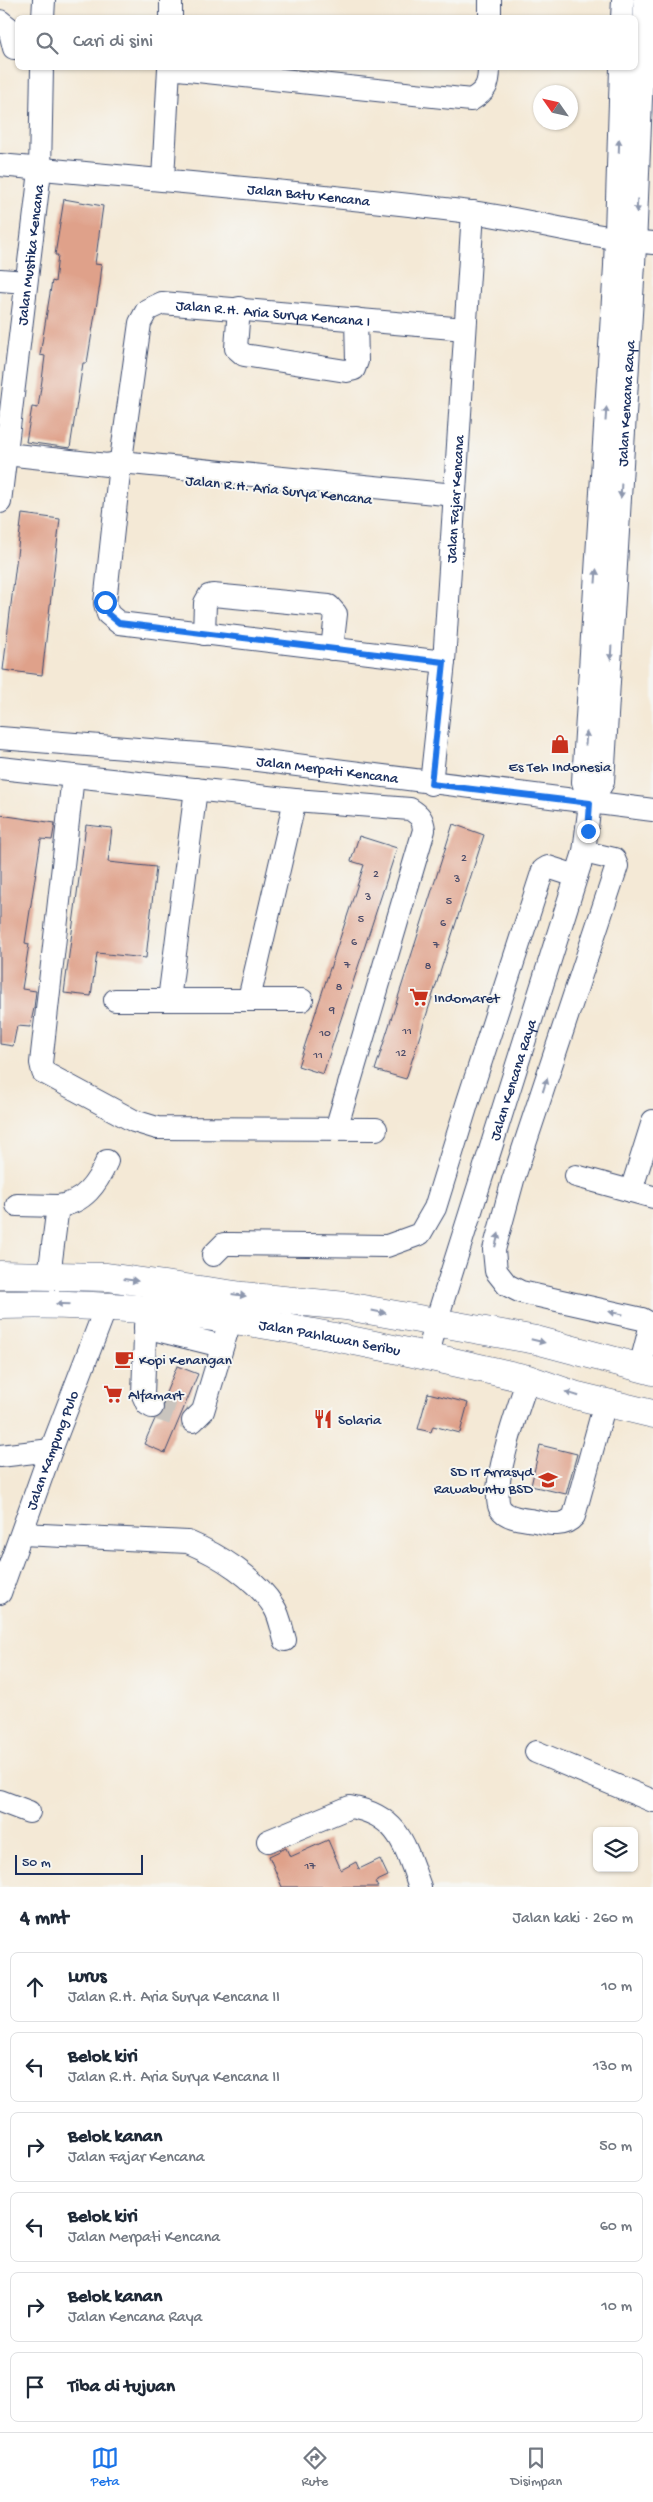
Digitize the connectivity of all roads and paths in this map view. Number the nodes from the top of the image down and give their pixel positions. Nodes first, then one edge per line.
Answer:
1 (44, 0) edge
2 (171, 0) edge
3 (490, 0) edge
4 (623, 0) edge
5 (645, 0) edge
6 (43, 15) edge
7 (171, 15) edge
8 (490, 15) edge
9 (622, 15) edge
10 (0, 21) edge
11 (10, 47) edge
12 (42, 70) edge
13 (168, 70) edge
14 (187, 70) edge
15 (489, 70) edge
16 (621, 70) edge
17 (0, 165) edge
18 (40, 170) junction
19 (163, 179) junction
20 (473, 212) junction
21 (635, 241) edge
22 (0, 280) edge
23 (26, 282) junction
24 (239, 308) junction
25 (356, 319) junction
26 (465, 329) junction
27 (6, 454) junction
28 (115, 467) junction
29 (454, 500) junction
30 (0, 502) edge
31 (204, 634) junction
32 (332, 649) junction
33 (444, 662) junction
34 (0, 738) edge
35 (225, 756) junction
36 (275, 763) junction
37 (0, 768) edge
38 (246, 771) junction
39 (73, 776) junction
40 (431, 784) junction
41 (196, 790) junction
42 (244, 794) junction
43 (295, 800) junction
44 (590, 803) junction
45 (653, 810) edge
46 (584, 852) junction
47 (576, 876) junction
48 (249, 999) junction
49 (115, 1000) dead end
50 (169, 1000) junction
51 (302, 1000) dead end
52 (529, 1025) junction
53 (561, 1036) junction
54 (653, 1121) edge
55 (336, 1128) junction
56 (376, 1129) dead end
57 (107, 1161) dead end
58 (484, 1171) junction
59 (576, 1176) dead end
60 (514, 1180) junction
61 (631, 1191) junction
62 (653, 1197) edge
63 (17, 1205) dead end
64 (58, 1206) junction
65 (435, 1208) junction
66 (469, 1217) junction
67 (213, 1255) dead end
68 (0, 1276) edge
69 (49, 1276) junction
70 (0, 1305) edge
71 (106, 1307) junction
72 (146, 1317) junction
73 (231, 1318) junction
74 (436, 1322) junction
75 (222, 1346) junction
76 (428, 1356) junction
77 (646, 1369) edge
78 (528, 1379) junction
79 (605, 1403) junction
80 (152, 1407) dead end
81 (653, 1414) edge
82 (193, 1421) dead end
83 (50, 1450) junction
84 (0, 1456) edge
85 (22, 1534) junction
86 (0, 1593) edge
87 (285, 1640) dead end
88 (536, 1752) dead end
89 (0, 1801) edge
90 (653, 1801) edge
91 (29, 1812) dead end
92 (268, 1841) dead end
93 (420, 1887) edge

1 - 6 street
2 - 7 street
3 - 8 street
4 - 9 street
5 -> 21 street, Jalan Kencana Raya
10 - 11 street
12 - 18 street, Jalan Mustika Kencana
13 - 19 street
14 - 15 street
21 -> 16 street, Jalan Kencana Raya
17 - 18 street, Jalan Batu Kencana
18 - 19 street, Jalan Batu Kencana
18 - 23 street, Jalan Mustika Kencana
19 - 20 street, Jalan Batu Kencana
20 - 21 street, Jalan Batu Kencana
20 - 26 street, Jalan Fajar Kencana
21 - 44 street, Jalan Kencana Raya
22 - 23 street
23 - 27 street, Jalan Mustika Kencana
24 - 25 street, Jalan R.H. Aria Surya Kencana I
24 - 25 street
24 - 28 street, Jalan R.H. Aria Surya Kencana I
25 - 26 street, Jalan R.H. Aria Surya Kencana I
26 - 29 street, Jalan Fajar Kencana
27 - 28 street, Jalan R.H. Aria Surya Kencana
27 - 30 street, Jalan Mustika Kencana
28 - 29 street, Jalan R.H. Aria Surya Kencana
28 - 31 street, Jalan R.H. Aria Surya Kencana I
29 - 33 street, Jalan Fajar Kencana
31 - 32 street, Jalan R.H. Aria Surya Kencana I
31 - 32 street
32 - 33 street, Jalan R.H. Aria Surya Kencana I
33 - 40 street, Jalan Fajar Kencana
34 - 35 street, Jalan Merpati Kencana
35 - 36 street, Jalan Merpati Kencana
35 - 38 street
36 - 38 street
36 - 40 street, Jalan Merpati Kencana
37 - 39 street
38 - 42 street
39 - 41 street
39 - 55 street
40 - 44 street, Jalan Merpati Kencana
41 - 42 street
41 - 50 street
42 - 43 street
43 - 48 street
43 - 55 street
44 - 45 street, Jalan Merpati Kencana
44 - 46 street, Jalan Kencana Raya
46 - 47 street, Jalan Kencana Raya
46 - 53 street
47 - 52 street, Jalan Kencana Raya
47 - 65 street
48 - 50 street
48 - 51 street
49 - 50 street
52 - 53 street
52 - 58 street, Jalan Kencana Raya
60 -> 53 street
54 - 61 street
55 - 56 street
57 - 64 street
58 - 60 street
58 - 66 street, Jalan Kencana Raya
59 - 61 street
77 -> 60 street
61 - 62 street
63 - 64 street
64 - 69 street
65 - 66 street
65 - 67 street
66 - 74 street, Jalan Kencana Raya
68 - 69 main road, Jalan Pahlawan Seribu
69 -> 74 main road, Jalan Pahlawan Seribu
71 -> 70 main road, Jalan Pahlawan Seribu
71 - 72 main road, Jalan Pahlawan Seribu
71 - 83 street, Jalan Kampung Pulo
72 - 73 main road, Jalan Pahlawan Seribu
72 - 75 street
72 - 80 street
73 - 75 street
73 - 76 main road, Jalan Pahlawan Seribu
74 - 76 street, Jalan Kencana Raya
74 -> 77 main road, Jalan Pahlawan Seribu
75 - 82 street
76 - 78 main road, Jalan Pahlawan Seribu
79 -> 78 main road, Jalan Pahlawan Seribu
78 - 79 street
79 - 81 main road, Jalan Pahlawan Seribu
83 - 84 street
83 - 85 street, Jalan Kampung Pulo
85 - 86 street, Jalan Kampung Pulo
85 - 87 street
88 - 90 street
89 - 91 street
92 - 93 street

